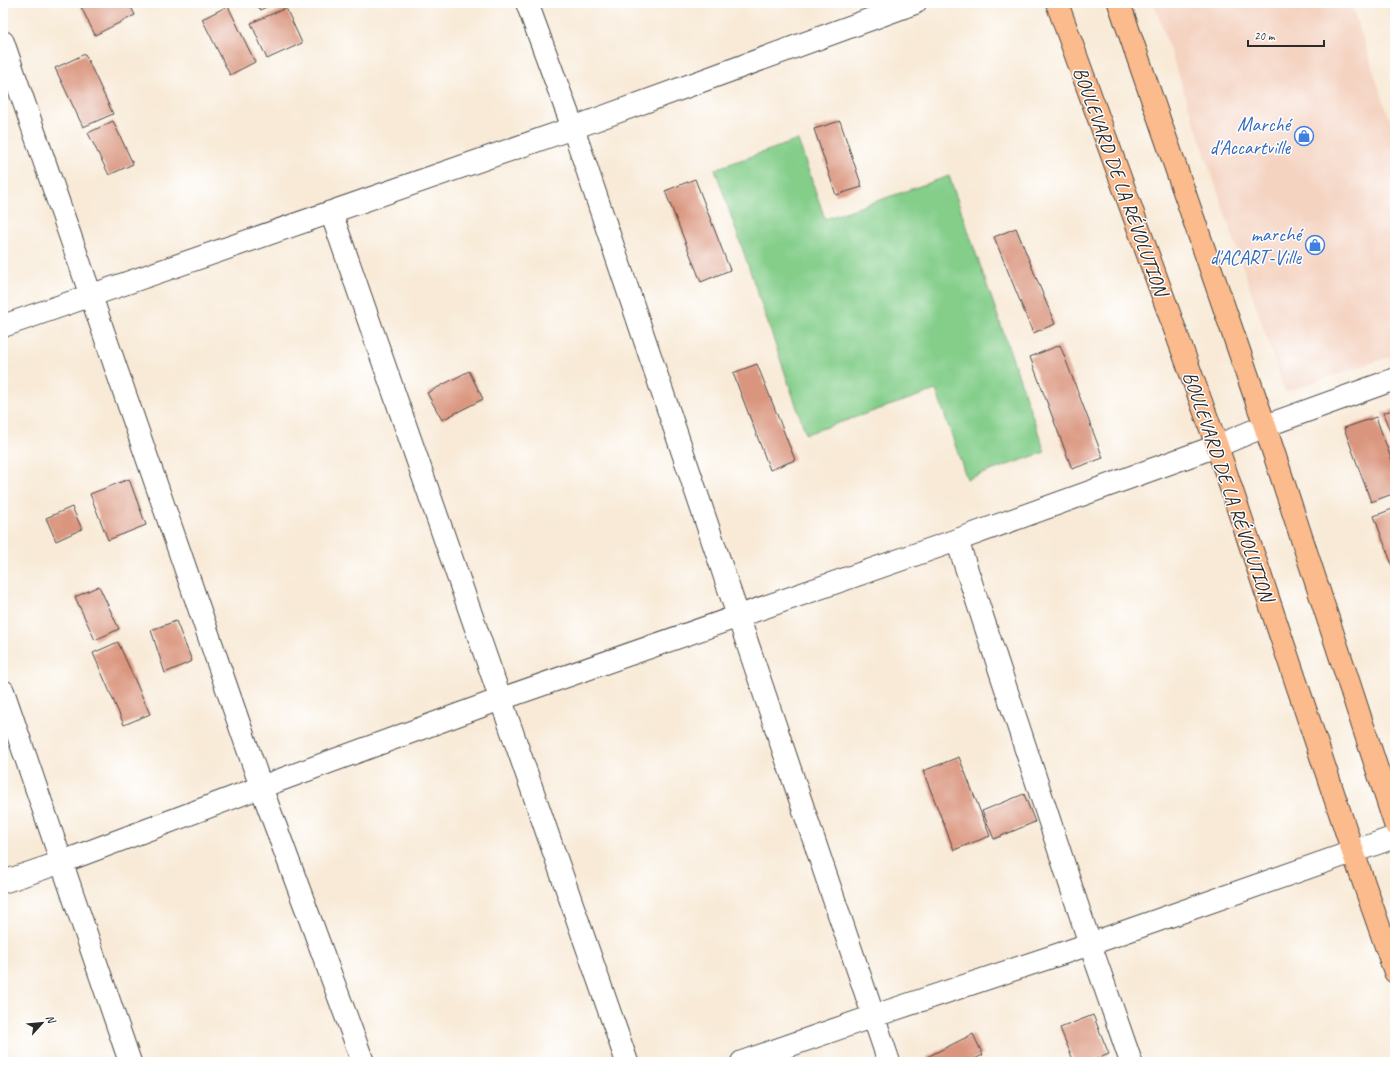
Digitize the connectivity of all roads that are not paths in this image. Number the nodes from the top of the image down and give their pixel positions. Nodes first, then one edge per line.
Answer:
1 (527, 3) edge
2 (915, 3) edge
3 (1057, 3) edge
4 (1119, 3) edge
5 (3, 42) edge
6 (573, 128) junction
7 (331, 212) junction
8 (91, 295) junction
9 (3, 326) edge
10 (1395, 379) edge
11 (1265, 426) junction
12 (1217, 446) junction
13 (957, 540) junction
14 (738, 616) junction
15 (3, 691) edge
16 (501, 699) junction
17 (261, 787) junction
18 (1395, 824) edge
19 (1395, 837) edge
20 (1353, 852) junction
21 (62, 862) junction
22 (3, 882) edge
23 (1090, 944) junction
24 (1395, 972) edge
25 (874, 1016) junction
26 (130, 1062) edge
27 (363, 1062) edge
28 (628, 1062) edge
29 (742, 1062) edge
30 (890, 1062) edge
31 (1131, 1062) edge

1 - 6 street
2 - 6 street
3 - 12 main road, BOULEVARD DE LA RÉVOLUTION
4 - 11 main road
5 - 8 street
6 - 7 street
6 - 14 street
7 - 8 street
7 - 16 street
8 - 9 street
8 - 17 street
10 - 11 street
11 - 12 street
11 - 18 main road
12 - 13 street
12 - 20 main road, BOULEVARD DE LA RÉVOLUTION
13 - 14 street
13 - 23 street
14 - 16 street
14 - 25 street
15 - 21 street
16 - 17 street
16 - 28 street
17 - 21 street
17 - 27 street
19 - 20 street
20 - 23 street
20 - 24 main road, BOULEVARD DE LA RÉVOLUTION
21 - 22 street
21 - 26 street
23 - 25 street
23 - 31 street
25 - 29 street
25 - 30 street

